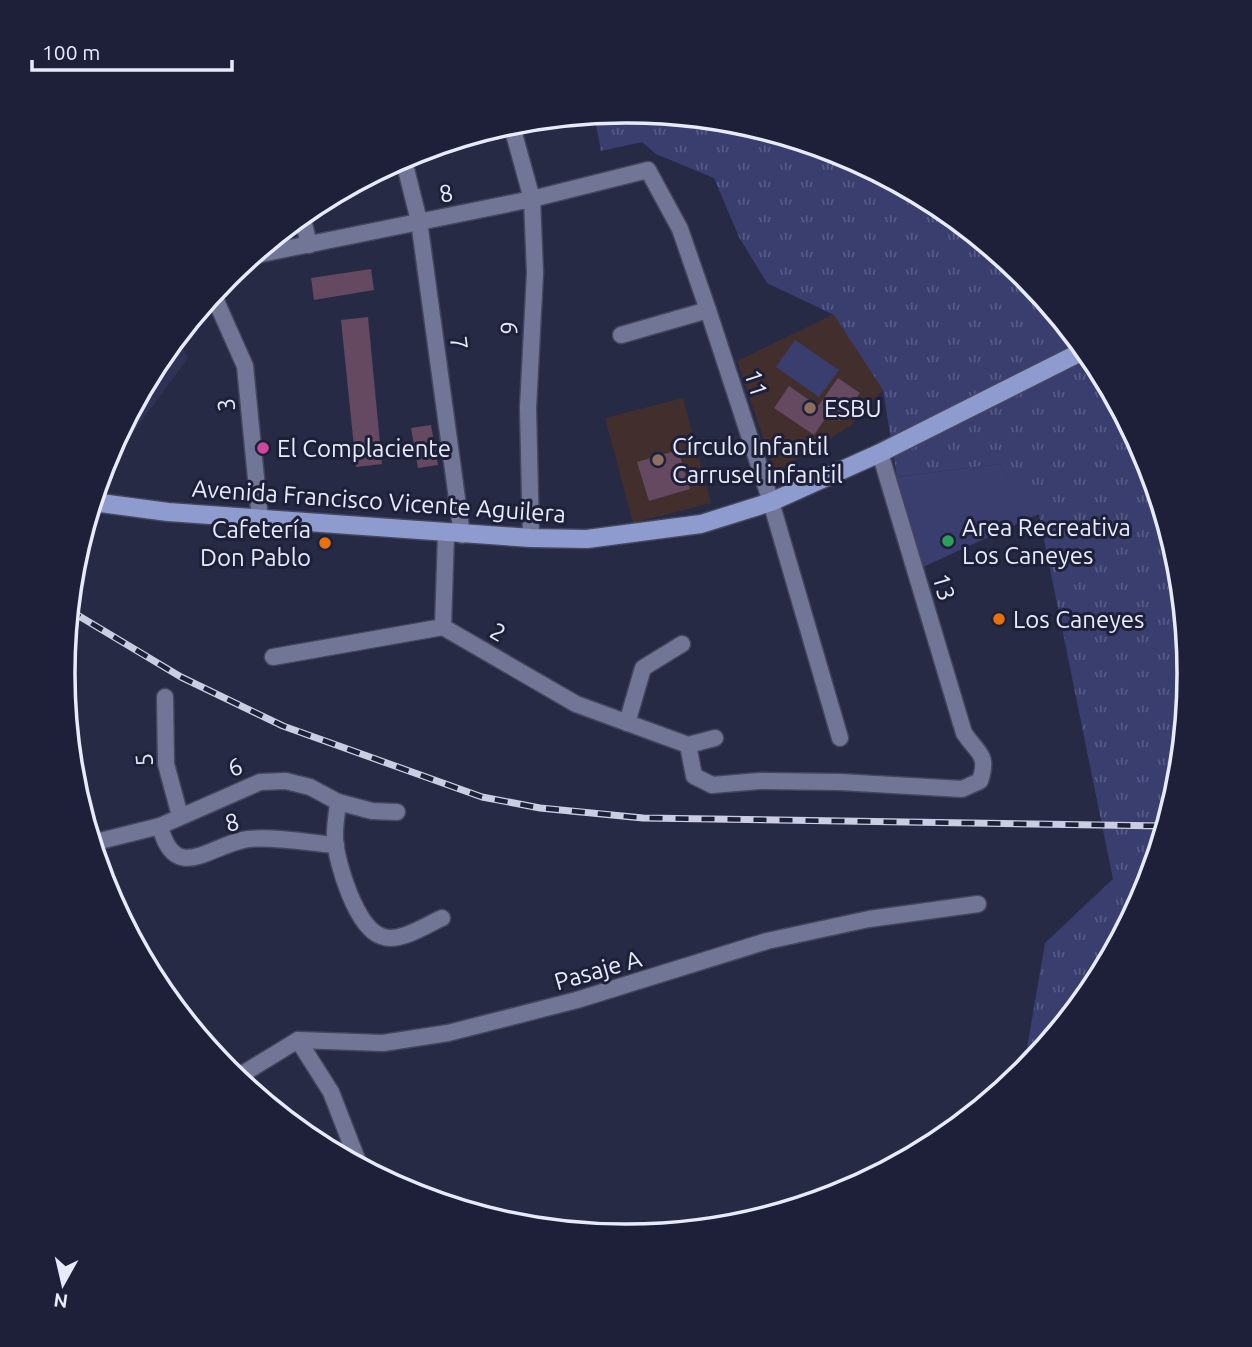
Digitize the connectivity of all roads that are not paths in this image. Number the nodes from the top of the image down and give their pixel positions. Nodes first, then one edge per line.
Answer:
1 (514, 134) edge
2 (406, 169) edge
3 (648, 170) joint
4 (532, 200) junction
5 (419, 221) junction
6 (305, 227) edge
7 (309, 245) junction
8 (272, 252) edge
9 (217, 305) edge
10 (708, 310) junction
11 (621, 335) dead end
12 (1075, 355) edge
13 (880, 453) junction
14 (771, 502) junction
15 (102, 503) edge
16 (260, 519) junction
17 (454, 535) junction
18 (531, 538) junction
19 (443, 626) junction
20 (682, 644) dead end
21 (273, 657) dead end
22 (165, 697) dead end
23 (627, 723) junction
24 (715, 738) dead end
25 (840, 738) dead end
26 (688, 745) junction
27 (338, 802) junction
28 (397, 812) dead end
29 (180, 816) junction
30 (160, 826) junction
31 (101, 841) edge
32 (336, 845) junction
33 (978, 904) dead end
34 (442, 918) dead end
35 (298, 1040) junction
36 (246, 1072) edge
37 (354, 1152) edge

1 - 4 street, 9
2 - 5 street, 7
3 - 4 street, 8
3 - 10 street, 11
4 - 5 street, 8
4 - 18 street, 9
5 - 7 street, 8
5 - 17 street, 7
6 - 7 street
7 - 8 street, 8
9 - 16 street, 3
10 - 11 street
10 - 14 street, 11
12 - 13 main road, Avenida Francisco Vicente Aguilera
13 - 14 main road, Avenida Francisco Vicente Aguilera
13 - 26 street, 13
14 - 18 main road, Avenida Francisco Vicente Aguilera
14 - 25 street, 11
15 - 16 main road, Avenida Francisco Vicente Aguilera
16 - 17 main road, Avenida Francisco Vicente Aguilera
17 - 18 main road, Avenida Francisco Vicente Aguilera
17 - 19 street, 7
19 - 21 street
19 - 23 street, 2
20 - 23 street
22 - 29 street, 5
23 - 26 street, 2
24 - 26 street
27 - 28 street, 6
27 - 29 street, 6
27 - 32 street
29 - 30 street, 6
30 - 31 street, 6
30 - 32 street, 8
32 - 34 street
33 - 35 street, Pasaje A
35 - 36 street
35 - 37 street

